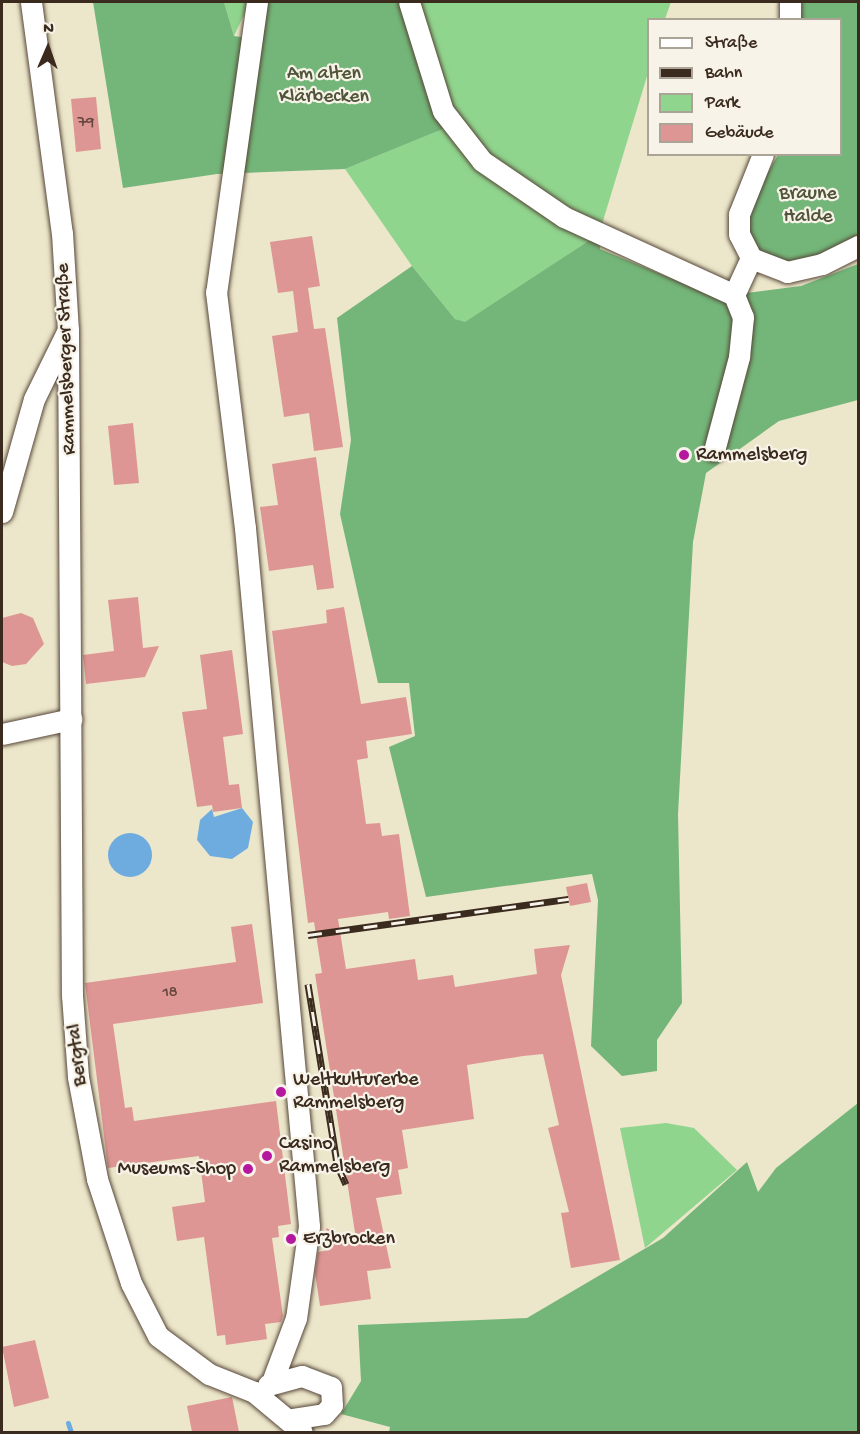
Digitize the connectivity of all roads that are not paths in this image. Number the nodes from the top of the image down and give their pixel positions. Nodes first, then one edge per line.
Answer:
1 (31, 2) edge
2 (257, 2) edge
3 (409, 2) edge
4 (790, 2) edge
5 (790, 18) edge
6 (762, 156) edge
7 (858, 246) edge
8 (751, 258) junction
9 (734, 295) junction
10 (68, 330) junction
11 (714, 451) dead end
12 (2, 512) edge
13 (71, 719) junction
14 (2, 734) edge
15 (263, 1387) junction
16 (297, 1426) edge

1 - 10 street, Rammelsberger Straße
2 - 15 street
3 - 9 street
4 - 5 street
6 - 8 street
7 - 8 street
8 - 9 street
9 - 11 street
10 - 12 street
10 - 13 street, Rammelsberger Straße
13 - 14 street
13 - 15 street, Bergtal
15 - 16 street, Bergtal
15 - 16 street

